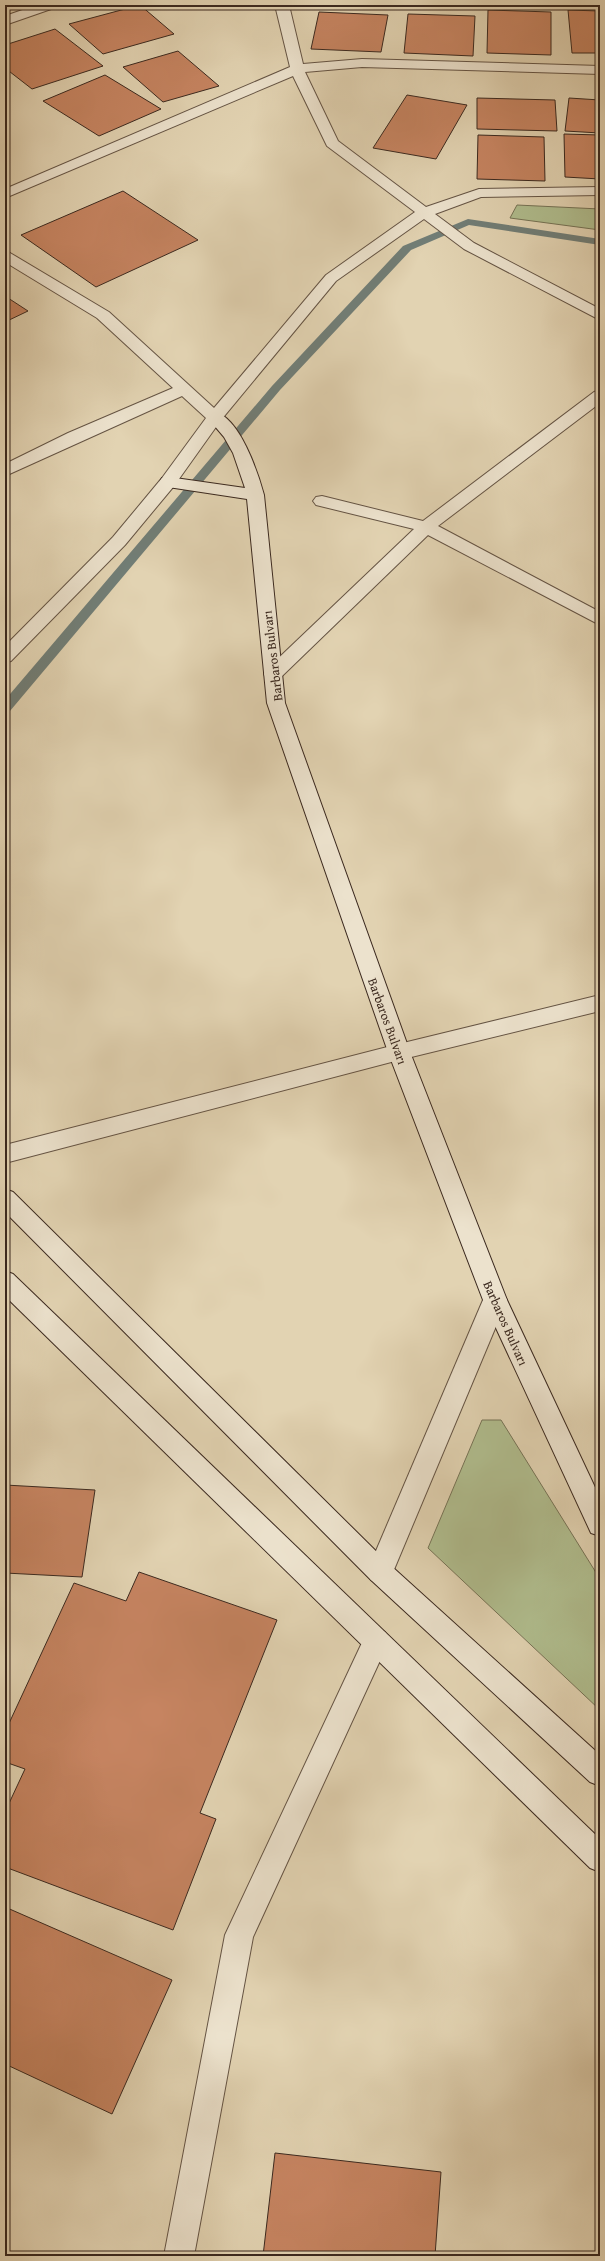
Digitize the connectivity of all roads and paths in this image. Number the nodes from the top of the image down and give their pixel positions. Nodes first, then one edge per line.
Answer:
1 (49, 5) edge
2 (282, 5) edge
3 (5, 22) edge
4 (297, 69) junction
5 (600, 70) edge
6 (600, 191) edge
7 (5, 194) edge
8 (424, 214) junction
9 (5, 255) edge
10 (600, 315) edge
11 (184, 389) junction
12 (600, 395) edge
13 (220, 422) junction
14 (5, 471) edge
15 (168, 482) junction
16 (255, 495) junction
17 (322, 501) dead end
18 (426, 527) junction
19 (600, 619) edge
20 (5, 657) edge
21 (273, 674) junction
22 (600, 1003) edge
23 (399, 1052) junction
24 (5, 1154) edge
25 (5, 1198) edge
26 (5, 1281) edge
27 (495, 1300) junction
28 (600, 1525) edge
29 (380, 1572) junction
30 (376, 1641) junction
31 (600, 1773) edge
32 (600, 1858) edge
33 (179, 2256) edge

1 - 3 street
2 - 4 street
4 - 5 street
4 - 7 street
4 - 8 street
6 - 8 street
8 - 10 street
8 - 13 street
9 - 11 street, Barbaros Bulvarı
11 - 13 street, Barbaros Bulvarı
11 - 14 street
12 - 18 street
13 - 15 street
13 - 16 street, Barbaros Bulvarı
15 - 16 street
15 - 20 street
16 - 21 street, Barbaros Bulvarı
17 - 18 street
18 - 19 street
18 - 21 street
21 - 23 street, Barbaros Bulvarı
22 - 23 street
23 - 24 street
23 - 27 street, Barbaros Bulvarı
25 - 29 street
26 - 30 street
27 - 28 street, Barbaros Bulvarı
27 - 29 street
29 - 31 street
30 - 32 street
30 - 33 street

